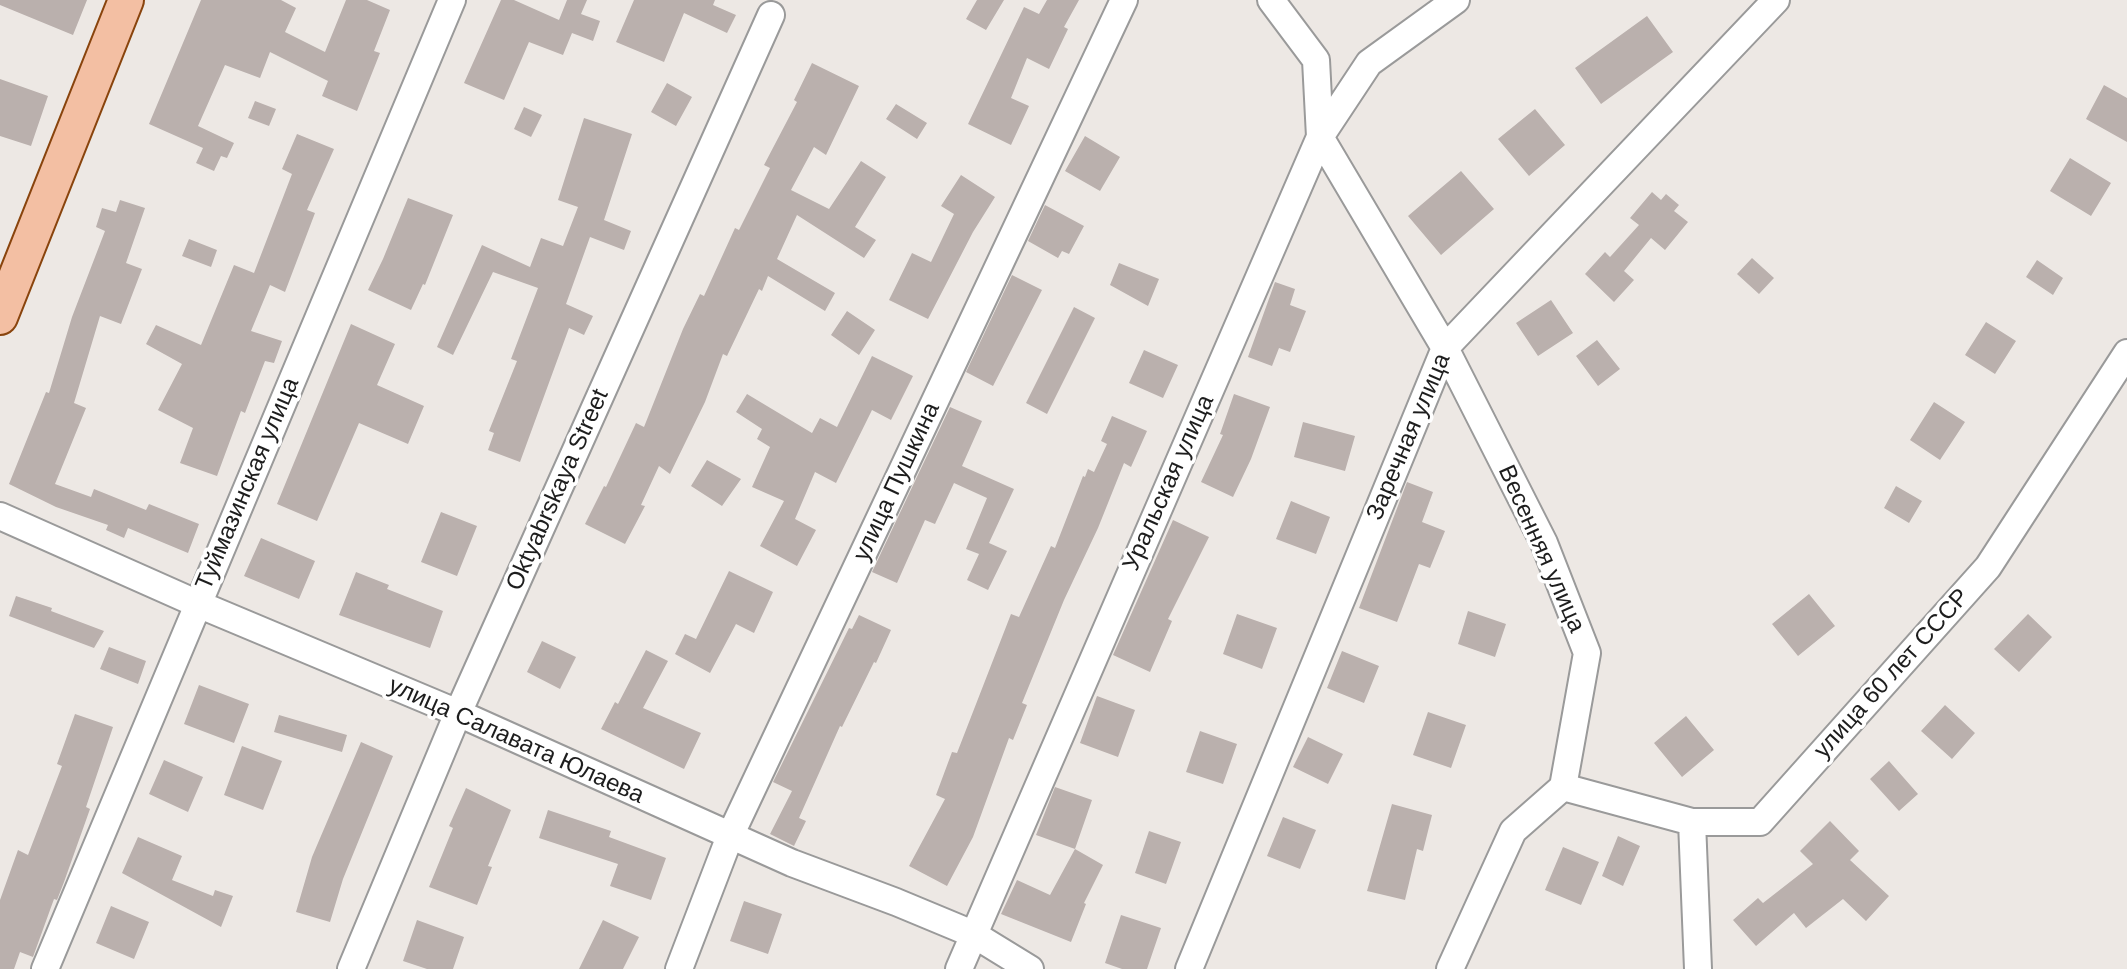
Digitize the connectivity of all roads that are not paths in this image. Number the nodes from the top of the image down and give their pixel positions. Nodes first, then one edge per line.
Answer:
1 (126, 0) edge
2 (452, 0) edge
3 (1124, 0) edge
4 (1271, 0) edge
5 (1456, 0) edge
6 (1776, 0) edge
7 (771, 15) dead end
8 (1320, 137) junction
9 (0, 317) edge
10 (1445, 348) junction
11 (2127, 353) edge
12 (0, 516) edge
13 (198, 604) junction
14 (458, 713) junction
15 (1563, 787) junction
16 (1692, 822) junction
17 (730, 836) junction
18 (973, 934) junction
19 (45, 969) edge
20 (351, 969) edge
21 (679, 969) edge
22 (959, 969) edge
23 (1030, 969) edge
24 (1189, 969) edge
25 (1450, 969) edge
26 (1698, 969) edge

1 - 9 main road
2 - 13 street, Туймазинская улица
3 - 17 street, улица Пушкина
4 - 8 street, Уральская улица
5 - 8 street
6 - 10 street, Заречная улица
7 - 14 street, Oktyabrskaya Street
8 - 10 street, Весенняя улица
8 - 18 street, Уральская улица
10 - 15 street, Весенняя улица
10 - 24 street, Заречная улица
11 - 16 street, улица 60 лет СССР
12 - 13 street, улица Салавата Юлаева
13 - 14 street, улица Салавата Юлаева
13 - 19 street, Туймазинская улица
14 - 17 street, улица Салавата Юлаева
14 - 20 street, Oktyabrskaya Street
15 - 16 street, улица 60 лет СССР
15 - 25 street
16 - 26 street
17 - 18 street, улица Салавата Юлаева
17 - 21 street, улица Пушкина
18 - 22 street, Уральская улица
18 - 23 street, улица Салавата Юлаева

